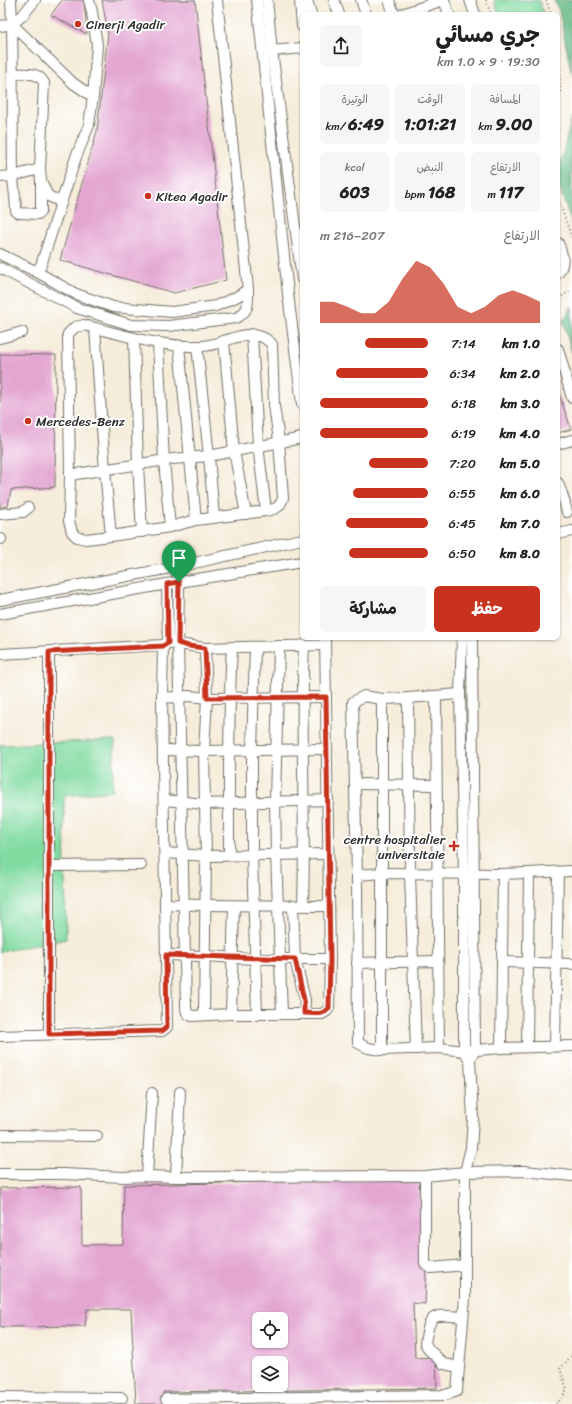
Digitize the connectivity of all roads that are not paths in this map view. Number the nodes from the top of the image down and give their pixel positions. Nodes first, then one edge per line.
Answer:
1 (11, 0) edge
2 (35, 0) edge
3 (89, 0) edge
4 (217, 0) edge
5 (257, 0) edge
6 (267, 0) edge
7 (300, 0) edge
8 (307, 0) edge
9 (334, 0) edge
10 (361, 0) edge
11 (389, 0) edge
12 (443, 0) edge
13 (470, 0) edge
14 (419, 7) edge
15 (301, 12) edge
16 (310, 12) edge
17 (338, 12) edge
18 (365, 12) edge
19 (393, 12) edge
20 (407, 12) edge
21 (447, 12) edge
22 (474, 12) edge
23 (12, 24) junction
24 (0, 26) edge
25 (300, 48) edge
26 (272, 51) junction
27 (13, 74) junction
28 (93, 97) junction
29 (40, 169) junction
30 (13, 176) junction
31 (0, 177) edge
32 (41, 181) junction
33 (62, 202) junction
34 (560, 248) edge
35 (0, 254) edge
36 (300, 265) edge
37 (0, 268) edge
38 (560, 270) edge
39 (37, 272) junction
40 (248, 289) junction
41 (95, 328) junction
42 (22, 332) dead end
43 (252, 334) junction
44 (0, 338) edge
45 (134, 338) junction
46 (224, 341) junction
47 (158, 343) junction
48 (179, 346) junction
49 (197, 346) junction
50 (560, 356) edge
51 (300, 388) edge
52 (572, 398) edge
53 (300, 438) edge
54 (572, 440) edge
55 (279, 441) junction
56 (560, 443) edge
57 (258, 445) junction
58 (234, 451) junction
59 (209, 456) junction
60 (190, 457) junction
61 (164, 461) junction
62 (138, 465) junction
63 (105, 470) junction
64 (70, 476) junction
65 (560, 488) edge
66 (565, 500) edge
67 (28, 508) dead end
68 (266, 511) junction
69 (566, 513) edge
70 (0, 514) edge
71 (246, 514) junction
72 (214, 518) junction
73 (196, 520) junction
74 (170, 527) junction
75 (572, 531) edge
76 (142, 532) junction
77 (560, 534) edge
78 (111, 536) junction
79 (300, 539) edge
80 (300, 562) edge
81 (176, 567) junction
82 (179, 582) junction
83 (167, 584) junction
84 (0, 600) edge
85 (0, 614) edge
86 (462, 640) edge
87 (472, 640) edge
88 (325, 642) edge
89 (178, 643) junction
90 (165, 644) junction
91 (304, 645) junction
92 (279, 646) junction
93 (232, 647) junction
94 (255, 647) junction
95 (205, 648) junction
96 (49, 652) junction
97 (0, 654) edge
98 (460, 694) junction
99 (180, 697) junction
100 (279, 697) junction
101 (303, 697) junction
102 (326, 697) junction
103 (436, 697) junction
104 (162, 698) junction
105 (207, 698) junction
106 (229, 698) junction
107 (253, 698) junction
108 (382, 698) junction
109 (408, 698) junction
110 (327, 748) junction
111 (303, 749) junction
112 (163, 750) junction
113 (180, 750) junction
114 (228, 750) junction
115 (252, 750) junction
116 (278, 750) junction
117 (204, 751) junction
118 (354, 784) junction
119 (382, 785) junction
120 (409, 785) junction
121 (436, 785) junction
122 (164, 800) junction
123 (328, 800) junction
124 (275, 801) junction
125 (303, 801) junction
126 (181, 802) junction
127 (253, 802) junction
128 (229, 803) junction
129 (205, 804) junction
130 (165, 853) junction
131 (182, 854) junction
132 (276, 854) junction
133 (305, 854) junction
134 (328, 854) junction
135 (228, 855) junction
136 (252, 855) junction
137 (206, 856) junction
138 (141, 865) dead end
139 (49, 866) junction
140 (572, 871) edge
141 (558, 872) junction
142 (382, 873) junction
143 (437, 873) junction
144 (529, 873) junction
145 (410, 874) junction
146 (469, 874) junction
147 (503, 874) junction
148 (357, 875) junction
149 (165, 904) junction
150 (184, 904) junction
151 (205, 905) junction
152 (278, 905) junction
153 (292, 905) junction
154 (303, 905) junction
155 (234, 906) junction
156 (253, 906) junction
157 (329, 906) junction
158 (166, 955) junction
159 (185, 956) junction
160 (206, 956) junction
161 (232, 957) junction
162 (254, 958) junction
163 (280, 958) junction
164 (295, 959) junction
165 (330, 959) junction
166 (438, 961) junction
167 (413, 962) junction
168 (502, 962) junction
169 (357, 963) junction
170 (382, 963) junction
171 (528, 963) junction
172 (556, 963) junction
173 (572, 964) edge
174 (304, 1013) junction
175 (231, 1014) junction
176 (282, 1014) junction
177 (204, 1015) junction
178 (257, 1015) junction
179 (49, 1034) junction
180 (0, 1036) edge
181 (555, 1046) junction
182 (572, 1046) edge
183 (528, 1047) junction
184 (439, 1048) junction
185 (501, 1048) junction
186 (416, 1049) junction
187 (382, 1050) junction
188 (475, 1050) junction
189 (464, 1051) junction
190 (470, 1060) junction
191 (180, 1092) dead end
192 (152, 1093) dead end
193 (0, 1135) edge
194 (97, 1136) dead end
195 (465, 1172) junction
196 (0, 1174) edge
197 (147, 1176) junction
198 (425, 1176) junction
199 (572, 1176) edge
200 (176, 1177) junction
201 (465, 1265) junction
202 (464, 1317) junction
203 (459, 1367) junction
204 (0, 1397) edge
205 (122, 1398) dead end
206 (166, 1399) dead end
207 (78, 1401) edge

1 - 23 street
2 - 23 street
3 - 28 street
4 - 40 street
5 - 51 street
6 - 26 street
7 - 15 street
8 - 16 street
9 - 17 street
10 - 18 street
11 - 19 street
12 - 14 street
12 - 21 street
13 - 22 street
14 - 20 street
23 - 24 street
23 - 27 street
23 - 28 street
25 - 26 street
26 - 36 street
27 - 29 street
27 - 30 street
28 - 33 street
29 - 30 street
29 - 32 street
30 - 31 street
30 - 32 street
32 - 33 street
33 - 39 street
34 - 38 street
35 - 39 street
37 - 40 street
39 - 40 street
41 - 45 street
41 - 63 street
41 - 64 street
42 - 44 street
43 - 46 street
43 - 55 street
43 - 57 street
45 - 47 street
45 - 62 street
46 - 49 street
46 - 58 street
47 - 48 street
47 - 61 street
48 - 49 street
48 - 60 street
49 - 59 street
50 - 52 street
53 - 55 street
54 - 56 street
55 - 57 street
55 - 68 street
57 - 58 street
57 - 68 street
58 - 59 street
58 - 71 street
59 - 60 street
59 - 72 street
60 - 61 street
60 - 73 street
61 - 62 street
61 - 74 street
62 - 63 street
62 - 76 street
63 - 64 street
63 - 78 street
64 - 78 street
65 - 66 street
66 - 69 street
67 - 70 street
68 - 71 street
71 - 72 street
72 - 73 street
73 - 74 street
74 - 76 street
75 - 77 street
76 - 78 street
79 - 81 street
80 - 82 street
81 - 82 street
81 - 84 street
82 - 83 street
82 - 89 street
83 - 85 street
83 - 90 street
86 - 98 street
87 - 146 street
88 - 91 street
88 - 102 street
89 - 90 street
89 - 95 street
89 - 99 street
90 - 96 street
90 - 104 street
91 - 92 street
91 - 101 street
92 - 94 street
92 - 100 street
93 - 94 street
93 - 95 street
93 - 106 street
94 - 107 street
95 - 105 street
96 - 97 street
96 - 139 street
98 - 103 street
98 - 146 street
99 - 104 street
99 - 105 street
99 - 113 street
100 - 101 street
100 - 107 street
100 - 116 street
101 - 102 street
101 - 111 street
102 - 110 street
103 - 109 street
103 - 121 street
104 - 112 street
105 - 106 street
105 - 117 street
106 - 107 street
106 - 114 street
107 - 115 street
108 - 109 street
108 - 118 street
108 - 119 street
109 - 120 street
110 - 111 street
110 - 123 street
111 - 116 street
111 - 125 street
112 - 113 street
112 - 122 street
113 - 117 street
113 - 126 street
114 - 115 street
114 - 117 street
114 - 128 street
115 - 116 street
115 - 127 street
116 - 124 street
117 - 129 street
118 - 119 street
118 - 148 street
119 - 120 street
119 - 142 street
120 - 121 street
120 - 145 street
121 - 143 street
122 - 126 street
122 - 130 street
123 - 125 street
123 - 134 street
124 - 125 street
124 - 127 street
124 - 132 street
125 - 133 street
126 - 129 street
126 - 131 street
127 - 128 street
127 - 136 street
128 - 129 street
128 - 135 street
129 - 137 street
130 - 131 street
130 - 149 street
131 - 137 street
131 - 150 street
132 - 133 street
132 - 136 street
132 - 152 street
133 - 134 street
133 - 154 street
134 - 157 street
135 - 136 street
135 - 137 street
136 - 156 street
137 - 151 street
138 - 139 street
139 - 179 street
140 - 141 street
141 - 144 street
141 - 172 street
142 - 145 street
142 - 148 street
142 - 170 street
143 - 145 street
143 - 146 street
143 - 166 street
144 - 147 street
144 - 171 street
145 - 167 street
146 - 147 street
146 - 188 street
146 - 189 street
147 - 168 street
148 - 169 street
149 - 150 street
149 - 158 street
150 - 151 street
150 - 159 street
151 - 155 street
151 - 160 street
152 - 153 street
152 - 156 street
152 - 163 street
153 - 154 street
153 - 164 street
154 - 157 street
155 - 156 street
155 - 161 street
156 - 162 street
157 - 165 street
158 - 159 street
158 - 179 street
159 - 160 street
159 - 177 street
160 - 161 street
160 - 177 street
161 - 162 street
161 - 175 street
162 - 163 street
162 - 178 street
163 - 164 street
163 - 176 street
164 - 165 street
164 - 174 street
165 - 174 street
166 - 167 street
166 - 184 street
167 - 170 street
167 - 186 street
168 - 171 street
168 - 185 street
169 - 170 street
169 - 187 street
170 - 187 street
171 - 172 street
171 - 183 street
172 - 173 street
172 - 181 street
174 - 176 street
175 - 177 street
175 - 178 street
176 - 178 street
179 - 180 street
181 - 182 street
181 - 183 street
183 - 185 street
184 - 186 street
184 - 189 street
185 - 188 street
186 - 187 street
188 - 189 street
188 - 190 street
189 - 190 street
190 - 195 street
191 - 200 street
192 - 197 street
193 - 194 street
195 - 198 street
195 - 199 street
195 - 201 street
196 - 197 street
197 - 200 street
198 - 200 street
198 - 201 street
201 - 202 street
202 - 203 street
202 - 203 street
203 - 206 street
204 - 207 street
205 - 207 street

